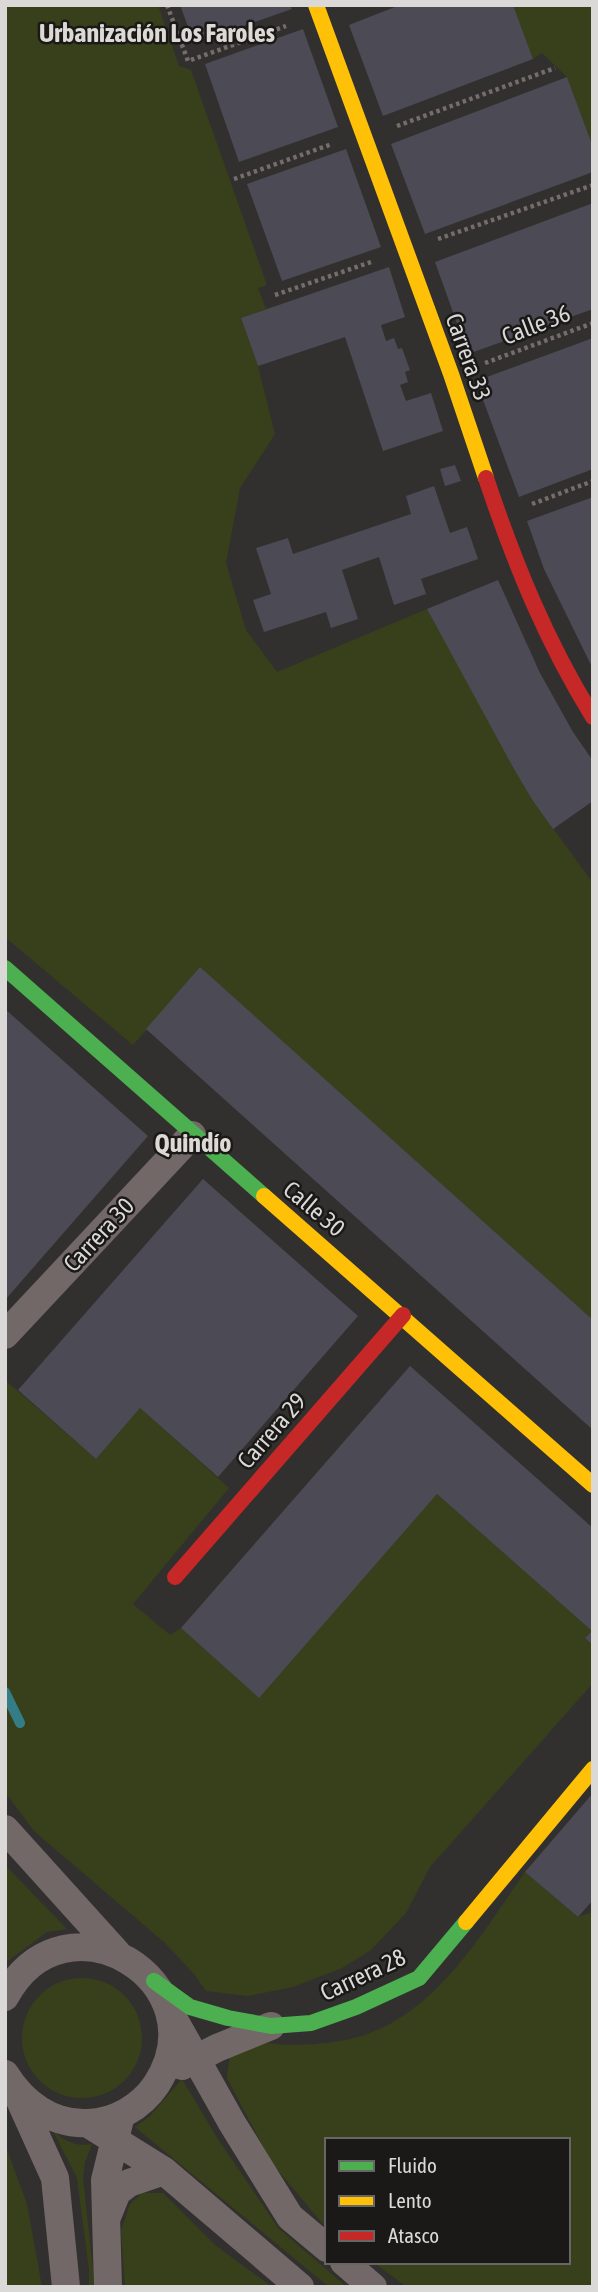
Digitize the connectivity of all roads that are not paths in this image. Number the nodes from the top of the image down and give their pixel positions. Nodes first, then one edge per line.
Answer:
1 (318, 10) edge
2 (593, 717) edge
3 (5, 968) edge
4 (192, 1135) junction
5 (403, 1315) junction
6 (5, 1335) edge
7 (593, 1485) edge
8 (175, 1577) dead end
9 (593, 1769) edge
10 (5, 1829) edge
11 (117, 1953) junction
12 (154, 1981) junction
13 (5, 1997) edge
14 (167, 2006) junction
15 (271, 2026) junction
16 (207, 2063) junction
17 (160, 2078) junction
18 (10, 2082) edge
19 (118, 2127) junction
20 (164, 2171) junction
21 (105, 2223) junction
22 (325, 2246) edge
23 (346, 2264) edge
24 (66, 2287) edge
25 (108, 2287) edge
26 (300, 2287) edge
27 (373, 2287) edge

1 - 2 street, Carrera 33
3 - 4 street, Calle 30
4 - 5 street, Calle 30
4 - 6 street, Carrera 30
5 - 7 street, Calle 30
5 - 8 street, Carrera 29
9 - 15 street, Carrera 28
10 - 11 street
11 - 12 street
11 - 13 street
12 - 14 street
12 - 15 street, Carrera 28
14 - 16 street
14 - 17 street
15 - 16 street
16 - 17 street
16 - 22 street
17 - 19 street
18 - 19 street
18 - 24 street
19 - 20 street
19 - 21 street
20 - 21 street
20 - 26 street
21 - 25 street
23 - 27 street

